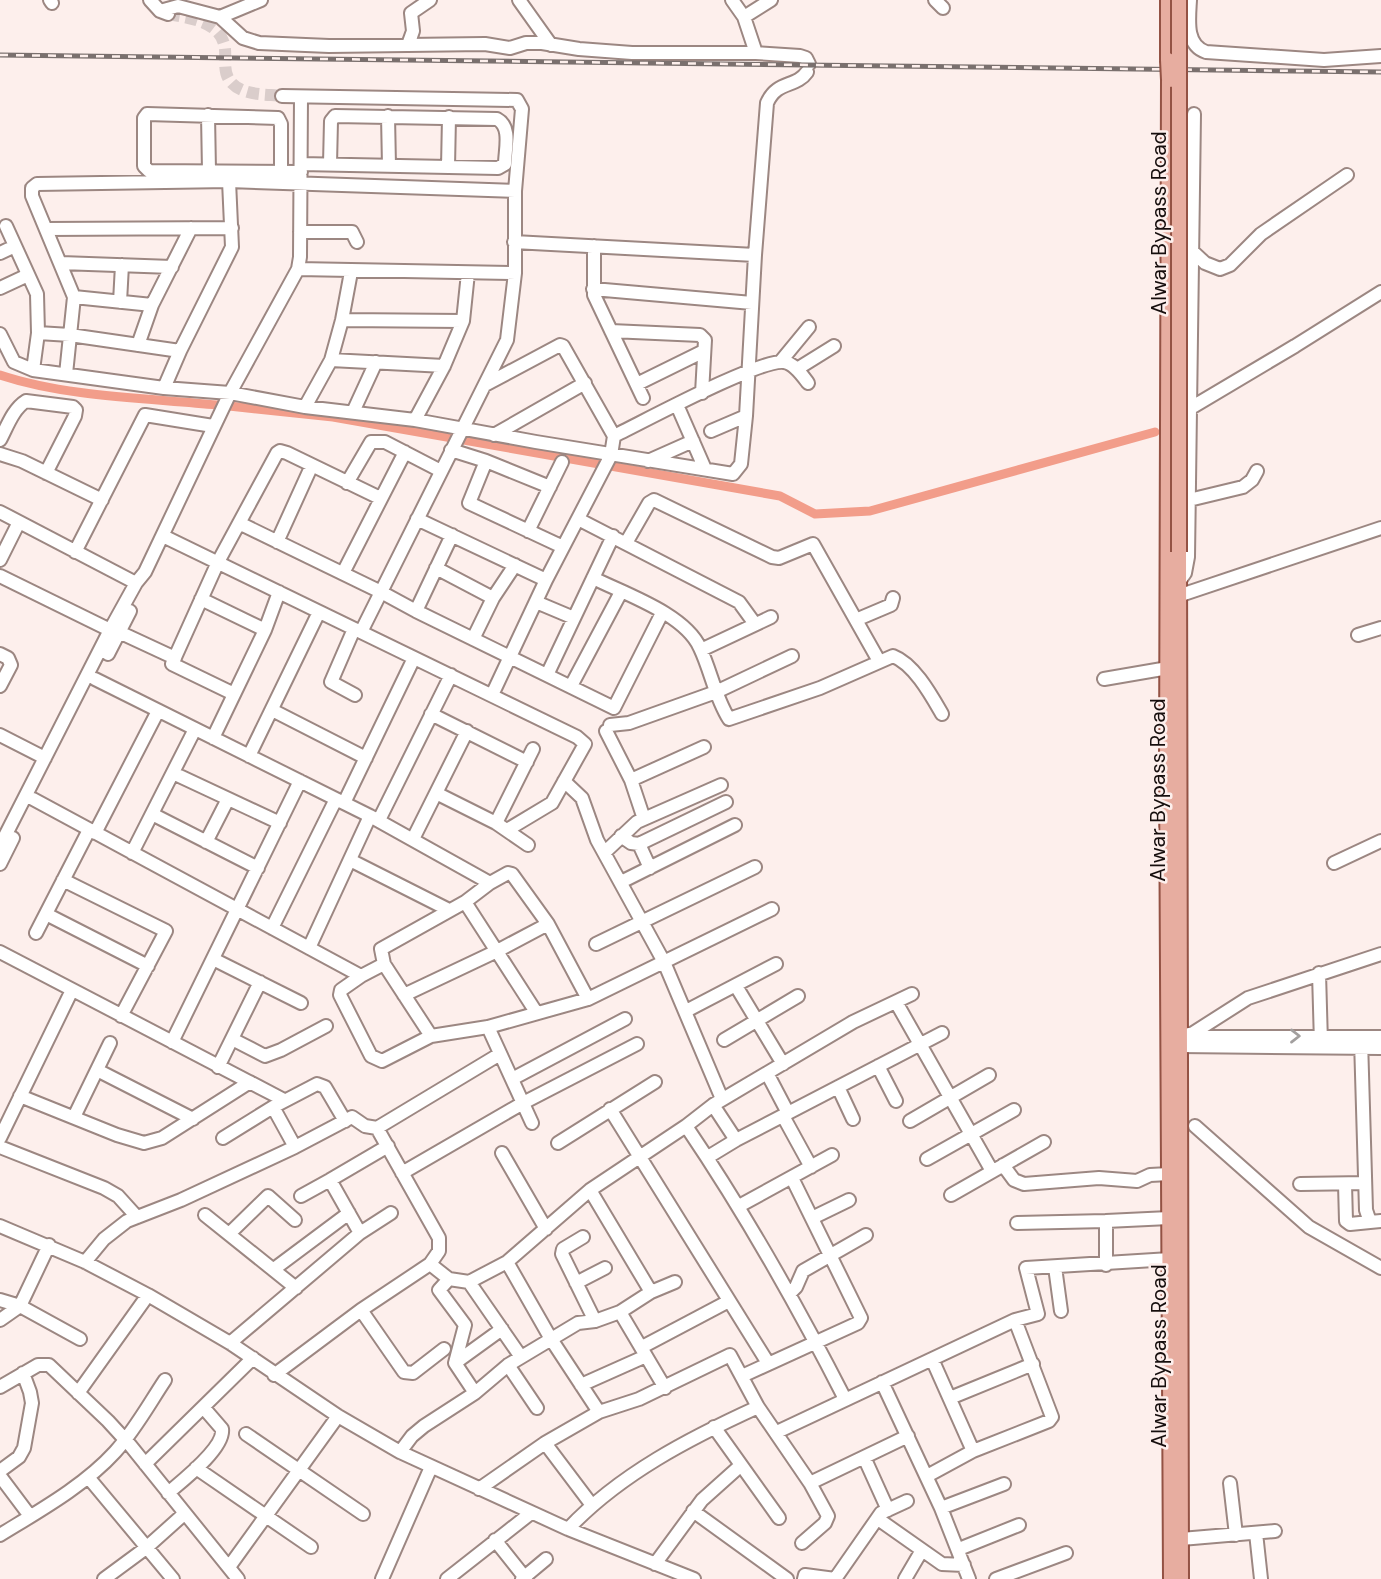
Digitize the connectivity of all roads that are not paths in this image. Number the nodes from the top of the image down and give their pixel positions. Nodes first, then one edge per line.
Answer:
1 (150, 0) edge
2 (261, 0) edge
3 (430, 0) edge
4 (519, 0) edge
5 (732, 0) edge
6 (771, 0) edge
7 (1168, 0) edge
8 (1179, 0) edge
9 (1190, 0) edge
10 (744, 17) junction
11 (220, 18) junction
12 (408, 45) junction
13 (551, 45) junction
14 (756, 52) junction
15 (1381, 56) edge
16 (282, 96) tunnel mouth
17 (300, 97) junction
18 (1194, 114) dead end
19 (208, 116) junction
20 (388, 116) junction
21 (449, 117) junction
22 (330, 164) junction
23 (389, 166) junction
24 (448, 167) junction
25 (209, 171) junction
26 (281, 172) junction
27 (300, 173) junction
28 (1347, 175) dead end
29 (229, 181) junction
30 (515, 191) junction
31 (6, 226) dead end
32 (191, 228) junction
33 (232, 228) junction
34 (46, 229) junction
35 (300, 233) junction
36 (357, 242) dead end
37 (514, 242) junction
38 (15, 246) junction
39 (594, 246) junction
40 (1191, 250) junction
41 (0, 253) edge
42 (755, 255) junction
43 (61, 263) junction
44 (122, 265) junction
45 (172, 267) junction
46 (298, 270) junction
47 (351, 272) junction
48 (514, 273) junction
49 (468, 274) junction
50 (28, 275) junction
51 (0, 288) edge
52 (593, 289) junction
53 (1381, 292) edge
54 (74, 297) junction
55 (120, 302) junction
56 (752, 303) junction
57 (152, 305) junction
58 (342, 320) junction
59 (463, 321) junction
60 (809, 327) dead end
61 (611, 331) junction
62 (38, 333) junction
63 (0, 334) edge
64 (70, 335) junction
65 (138, 345) junction
66 (834, 346) dead end
67 (180, 351) junction
68 (704, 351) junction
69 (331, 360) junction
70 (376, 362) junction
71 (781, 362) junction
72 (444, 366) junction
73 (797, 369) junction
74 (33, 370) junction
75 (747, 371) junction
76 (66, 374) junction
77 (585, 383) junction
78 (808, 383) dead end
79 (637, 384) junction
80 (485, 385) junction
81 (164, 388) junction
82 (230, 393) junction
83 (702, 393) junction
84 (643, 398) dead end
85 (677, 405) junction
86 (305, 407) junction
87 (1189, 409) junction
88 (353, 412) junction
89 (746, 416) junction
90 (5, 418) edge
91 (415, 420) junction
92 (214, 426) junction
93 (711, 431) dead end
94 (494, 435) junction
95 (614, 436) junction
96 (0, 440) edge
97 (455, 441) junction
98 (693, 441) junction
99 (405, 452) junction
100 (0, 454) edge
101 (609, 459) junction
102 (486, 461) junction
103 (648, 461) junction
104 (562, 462) dead end
105 (312, 465) junction
106 (705, 469) junction
107 (441, 471) junction
108 (1257, 471) dead end
109 (46, 473) junction
110 (347, 482) junction
111 (550, 487) junction
112 (380, 498) junction
113 (102, 500) junction
114 (1189, 500) junction
115 (0, 512) edge
116 (417, 519) junction
117 (578, 519) junction
118 (19, 522) junction
119 (239, 523) junction
120 (1381, 528) edge
121 (528, 531) junction
122 (452, 535) junction
123 (613, 536) junction
124 (163, 537) junction
125 (277, 542) junction
126 (626, 543) junction
127 (563, 547) junction
128 (75, 552) junction
129 (0, 560) edge
130 (218, 562) junction
131 (515, 565) junction
132 (436, 568) junction
133 (145, 572) junction
134 (343, 573) junction
135 (0, 576) edge
136 (593, 578) junction
137 (546, 580) junction
138 (136, 583) junction
139 (1178, 590) junction
140 (279, 592) junction
141 (381, 592) junction
142 (621, 592) junction
143 (493, 598) junction
144 (893, 598) dead end
145 (201, 599) junction
146 (536, 602) junction
147 (416, 611) junction
148 (319, 612) junction
149 (662, 613) junction
150 (771, 617) dead end
151 (574, 618) junction
152 (858, 619) junction
153 (755, 624) junction
154 (115, 631) junction
155 (265, 631) junction
156 (358, 631) junction
157 (1379, 633) edge
158 (1358, 635) dead end
159 (473, 639) junction
160 (701, 650) junction
161 (0, 654) edge
162 (792, 656) dead end
163 (509, 657) junction
164 (175, 658) junction
165 (414, 658) junction
166 (879, 661) junction
167 (1168, 668) junction
168 (451, 675) junction
169 (547, 675) junction
170 (94, 679) junction
171 (1104, 679) dead end
172 (0, 687) edge
173 (571, 687) junction
174 (716, 692) junction
175 (234, 694) junction
176 (355, 695) dead end
177 (492, 695) junction
178 (614, 708) junction
179 (158, 710) junction
180 (271, 710) junction
181 (431, 714) junction
182 (942, 715) dead end
183 (608, 728) junction
184 (195, 729) junction
185 (467, 732) junction
186 (0, 735) edge
187 (212, 738) junction
188 (585, 744) junction
189 (704, 747) dead end
190 (249, 756) junction
191 (45, 758) junction
192 (366, 758) junction
193 (173, 773) junction
194 (631, 780) junction
195 (300, 781) junction
196 (564, 781) junction
197 (720, 785) dead end
198 (436, 793) junction
199 (33, 799) junction
200 (228, 799) junction
201 (340, 801) junction
202 (726, 802) dead end
203 (152, 814) junction
204 (374, 818) junction
205 (644, 819) junction
206 (280, 823) junction
207 (735, 825) dead end
208 (502, 826) junction
209 (92, 832) junction
210 (621, 836) junction
211 (413, 839) junction
212 (1381, 841) edge
213 (206, 842) junction
214 (639, 844) junction
215 (528, 845) dead end
216 (0, 846) edge
217 (605, 852) junction
218 (132, 853) junction
219 (349, 860) junction
220 (1334, 863) dead end
221 (0, 864) edge
222 (755, 867) dead end
223 (258, 868) junction
224 (650, 868) junction
225 (63, 880) junction
226 (621, 881) junction
227 (490, 883) junction
228 (465, 902) junction
229 (772, 909) dead end
230 (238, 910) junction
231 (449, 910) junction
232 (46, 914) junction
233 (548, 923) junction
234 (643, 923) junction
235 (272, 928) junction
236 (36, 933) dead end
237 (596, 944) dead end
238 (309, 948) junction
239 (497, 951) junction
240 (0, 953) edge
241 (1381, 954) edge
242 (214, 959) junction
243 (664, 962) junction
244 (384, 964) junction
245 (776, 964) dead end
246 (148, 966) junction
247 (1319, 974) junction
248 (361, 976) junction
249 (260, 982) junction
250 (736, 986) junction
251 (72, 990) junction
252 (912, 994) dead end
253 (404, 995) junction
254 (798, 996) dead end
255 (588, 999) junction
256 (896, 1002) junction
257 (301, 1003) dead end
258 (686, 1011) junction
259 (536, 1012) junction
260 (121, 1016) junction
261 (625, 1019) dead end
262 (757, 1020) junction
263 (326, 1026) dead end
264 (488, 1027) junction
265 (942, 1033) dead end
266 (431, 1035) junction
267 (1381, 1037) edge
268 (1183, 1038) junction
269 (232, 1039) junction
270 (724, 1040) dead end
271 (172, 1042) junction
272 (1321, 1042) junction
273 (1361, 1042) junction
274 (110, 1043) dead end
275 (637, 1045) dead end
276 (919, 1045) junction
277 (1381, 1048) edge
278 (500, 1054) junction
279 (782, 1064) junction
280 (878, 1066) junction
281 (218, 1067) junction
282 (97, 1070) junction
283 (767, 1073) junction
284 (989, 1074) dead end
285 (512, 1079) junction
286 (250, 1082) junction
287 (655, 1082) dead end
288 (838, 1087) junction
289 (20, 1096) junction
290 (949, 1098) junction
291 (896, 1101) dead end
292 (717, 1102) junction
293 (278, 1104) junction
294 (523, 1104) junction
295 (610, 1109) junction
296 (1014, 1110) dead end
297 (786, 1114) junction
298 (74, 1117) junction
299 (193, 1119) junction
300 (853, 1119) dead end
301 (345, 1121) junction
302 (910, 1121) dead end
303 (532, 1123) dead end
304 (686, 1126) junction
305 (1195, 1126) dead end
306 (377, 1128) junction
307 (970, 1136) junction
308 (0, 1138) edge
309 (223, 1138) dead end
310 (736, 1140) junction
311 (1044, 1142) dead end
312 (558, 1143) dead end
313 (388, 1146) junction
314 (0, 1147) edge
315 (295, 1147) junction
316 (502, 1153) dead end
317 (832, 1155) dead end
318 (639, 1157) junction
319 (708, 1157) junction
320 (927, 1159) dead end
321 (811, 1167) junction
322 (998, 1168) junction
323 (402, 1173) junction
324 (1158, 1175) junction
325 (792, 1178) junction
326 (330, 1180) junction
327 (1365, 1183) junction
328 (1300, 1184) dead end
329 (1345, 1184) junction
330 (590, 1190) junction
331 (951, 1195) dead end
332 (301, 1196) dead end
333 (849, 1200) dead end
334 (739, 1206) junction
335 (349, 1213) junction
336 (391, 1213) dead end
337 (205, 1215) dead end
338 (137, 1217) junction
339 (1158, 1218) junction
340 (812, 1219) junction
341 (295, 1220) dead end
342 (1106, 1221) junction
343 (1376, 1222) edge
344 (1017, 1223) dead end
345 (0, 1226) edge
346 (546, 1229) junction
347 (360, 1233) junction
348 (229, 1234) junction
349 (866, 1235) dead end
350 (583, 1237) dead end
351 (49, 1245) junction
352 (829, 1254) junction
353 (1160, 1260) junction
354 (85, 1262) junction
355 (507, 1262) junction
356 (430, 1265) junction
357 (1107, 1265) junction
358 (1055, 1267) junction
359 (605, 1268) dead end
360 (1381, 1268) edge
361 (274, 1269) junction
362 (449, 1279) junction
363 (469, 1282) junction
364 (675, 1282) dead end
365 (576, 1283) junction
366 (296, 1288) junction
367 (651, 1293) junction
368 (789, 1294) junction
369 (148, 1295) junction
370 (0, 1300) edge
371 (729, 1301) junction
372 (20, 1306) junction
373 (361, 1310) junction
374 (1061, 1311) dead end
375 (620, 1312) junction
376 (0, 1320) edge
377 (595, 1321) junction
378 (1015, 1321) junction
379 (502, 1329) junction
380 (80, 1339) dead end
381 (551, 1339) junction
382 (816, 1342) junction
383 (230, 1343) junction
384 (444, 1349) dead end
385 (644, 1351) junction
386 (522, 1357) junction
387 (253, 1358) junction
388 (933, 1359) junction
389 (455, 1363) junction
390 (768, 1363) junction
391 (1033, 1364) junction
392 (508, 1365) junction
393 (23, 1373) junction
394 (274, 1375) junction
395 (742, 1376) junction
396 (165, 1380) dead end
397 (2, 1382) edge
398 (881, 1382) junction
399 (581, 1385) junction
400 (665, 1388) junction
401 (78, 1393) junction
402 (475, 1393) junction
403 (950, 1398) junction
404 (845, 1399) junction
405 (203, 1407) junction
406 (758, 1407) junction
407 (537, 1408) dead end
408 (599, 1412) junction
409 (338, 1416) junction
410 (714, 1427) junction
411 (777, 1432) junction
412 (246, 1434) dead end
413 (908, 1436) junction
414 (125, 1440) junction
415 (545, 1443) junction
416 (973, 1451) junction
417 (400, 1452) junction
418 (864, 1457) junction
419 (145, 1464) junction
420 (740, 1466) junction
421 (431, 1467) junction
422 (196, 1468) junction
423 (299, 1470) junction
424 (0, 1474) edge
425 (927, 1476) junction
426 (88, 1477) junction
427 (810, 1483) junction
428 (1230, 1483) dead end
429 (1004, 1484) dead end
430 (480, 1489) junction
431 (168, 1493) junction
432 (907, 1501) dead end
433 (591, 1504) junction
434 (941, 1508) junction
435 (693, 1511) junction
436 (531, 1513) junction
437 (184, 1514) junction
438 (363, 1514) dead end
439 (883, 1515) junction
440 (30, 1516) junction
441 (266, 1516) junction
442 (779, 1517) dead end
443 (1019, 1525) dead end
444 (568, 1529) junction
445 (1275, 1531) dead end
446 (1256, 1533) junction
447 (0, 1535) edge
448 (1236, 1535) junction
449 (1181, 1539) junction
450 (495, 1540) junction
451 (802, 1543) dead end
452 (311, 1547) dead end
453 (146, 1548) junction
454 (959, 1549) junction
455 (922, 1550) junction
456 (1066, 1553) dead end
457 (546, 1559) dead end
458 (655, 1564) junction
459 (964, 1565) junction
460 (229, 1567) junction
461 (524, 1578) edge
462 (687, 1578) edge
463 (104, 1579) edge
464 (173, 1579) edge
465 (238, 1579) edge
466 (382, 1579) edge
467 (447, 1579) edge
468 (788, 1579) edge
469 (804, 1579) edge
470 (835, 1579) edge
471 (905, 1579) edge
472 (969, 1579) edge
473 (996, 1579) edge
474 (1171, 1579) edge
475 (1181, 1579) edge
476 (1261, 1579) edge

1 - 11 street
2 - 11 street
3 - 12 street
4 - 13 street
5 - 10 street
6 - 10 street
7 - 167 main road, Alwar Bypass Road, bridge
8 - 139 main road, Alwar Bypass Road, bridge
9 - 15 street
10 - 14 street
11 - 12 street
12 - 13 street
13 - 14 street
14 - 42 street
16 - 17 street
17 - 27 street
17 - 30 street
18 - 40 street
19 - 25 street
19 - 25 street
19 - 26 street
20 - 21 street
20 - 22 street
20 - 23 street
21 - 24 street
21 - 24 street
22 - 23 street
22 - 27 street
23 - 24 street
25 - 26 street
26 - 27 street
27 - 29 street
27 - 30 street
27 - 35 street
28 - 40 street
29 - 33 street
29 - 34 street
30 - 37 street
31 - 38 street
32 - 33 street
32 - 34 street
32 - 45 street
33 - 67 street
34 - 43 street
35 - 36 street
35 - 46 street
37 - 39 street
37 - 48 street
38 - 41 street
38 - 50 street
39 - 42 street
39 - 52 street
40 - 87 street
42 - 56 street
43 - 44 street
43 - 54 street
44 - 45 street
44 - 55 street
45 - 57 street
46 - 47 street
46 - 82 street
47 - 49 street
47 - 58 street
48 - 49 street
48 - 80 street
49 - 59 street
50 - 51 street
50 - 62 street
52 - 56 street
52 - 61 street
53 - 87 street
54 - 55 street
54 - 64 street
55 - 57 street
56 - 75 street
57 - 65 street
58 - 59 street
58 - 69 street
59 - 72 street
60 - 71 street
61 - 68 street
61 - 79 street
62 - 64 street
62 - 74 street
63 - 74 street
64 - 65 street
64 - 76 street
65 - 67 street
66 - 73 street
67 - 81 street
68 - 79 street
68 - 83 street
69 - 70 street
69 - 86 street
70 - 72 street
70 - 88 street
71 - 73 street
71 - 75 street
72 - 91 street
73 - 78 street
74 - 76 street
75 - 83 street
75 - 89 street
76 - 81 street
77 - 80 street
77 - 94 street
77 - 95 street
79 - 84 street
80 - 97 street
81 - 82 street
82 - 86 street
82 - 92 street
83 - 85 street
85 - 95 street
85 - 98 street
86 - 88 street
87 - 114 street
88 - 91 street
89 - 93 street
89 - 106 street
90 - 96 street
90 - 109 street
91 - 97 street
92 - 113 street
92 - 124 street
94 - 97 street
94 - 101 street
95 - 101 street
97 - 102 street
97 - 107 street
98 - 103 street
98 - 106 street
99 - 107 street
99 - 110 street
99 - 112 street
100 - 109 street
101 - 103 street
101 - 117 street
102 - 111 street
102 - 121 street
103 - 106 street
104 - 111 street
105 - 110 street
105 - 119 street
105 - 125 street
107 - 116 street
108 - 114 street
109 - 113 street
110 - 112 street
111 - 121 street
112 - 134 street
113 - 128 street
114 - 139 street
115 - 118 street
116 - 122 street
116 - 141 street
117 - 123 street
117 - 127 street
118 - 128 street
118 - 129 street
119 - 125 street
119 - 130 street
120 - 139 street
121 - 127 street
122 - 131 street
122 - 132 street
123 - 126 street
123 - 136 street
124 - 130 street
124 - 133 street
125 - 134 street
126 - 152 street
126 - 153 street
127 - 137 street
128 - 138 street
130 - 140 street
130 - 145 street
131 - 137 street
131 - 143 street
132 - 143 street
132 - 147 street
133 - 138 street
133 - 154 street
134 - 141 street
135 - 154 street
136 - 142 street
136 - 151 street
137 - 146 street
138 - 154 street
139 - 268 main road, Alwar Bypass Road
140 - 148 street
140 - 155 street
141 - 147 street
141 - 156 street
142 - 149 street
142 - 173 street
143 - 159 street
144 - 152 street
145 - 155 street
145 - 164 street
146 - 151 street
146 - 163 street
147 - 159 street
148 - 156 street
148 - 180 street
149 - 160 street
149 - 178 street
150 - 153 street
151 - 169 street
152 - 166 street
153 - 160 street
154 - 164 street
154 - 170 street
154 - 191 street
155 - 175 street
156 - 165 street
156 - 176 street
157 - 158 street
159 - 163 street
160 - 174 street
161 - 172 street
162 - 174 street
163 - 169 street
163 - 177 street
164 - 175 street
165 - 168 street
165 - 192 street
166 - 174 street
166 - 182 street
167 - 171 street
167 - 324 main road, Alwar Bypass Road
168 - 177 street
168 - 181 street
169 - 173 street
170 - 179 street
170 - 199 street
173 - 178 street
174 - 183 street
175 - 187 street
177 - 188 street
178 - 183 street
179 - 184 street
179 - 209 street
180 - 190 street
180 - 192 street
181 - 185 street
181 - 204 street
183 - 188 street
183 - 194 street
184 - 187 street
184 - 193 street
185 - 198 street
185 - 208 street
186 - 191 street
187 - 190 street
188 - 196 street
189 - 194 street
190 - 195 street
191 - 216 street
192 - 201 street
193 - 200 street
193 - 203 street
194 - 205 street
195 - 201 street
195 - 206 street
196 - 208 street
196 - 217 street
197 - 205 street
198 - 208 street
198 - 211 street
199 - 209 street
199 - 221 street
200 - 206 street
200 - 213 street
201 - 204 street
201 - 235 street
202 - 214 street
203 - 213 street
203 - 218 street
204 - 211 street
204 - 219 street
205 - 210 street
206 - 223 street
207 - 224 street
208 - 215 street
209 - 218 street
209 - 225 street
210 - 214 street
210 - 217 street
211 - 227 street
212 - 220 street
213 - 223 street
214 - 224 street
217 - 226 street
218 - 230 street
219 - 231 street
219 - 238 street
222 - 234 street
223 - 230 street
224 - 226 street
225 - 232 street
225 - 246 street
226 - 234 street
227 - 228 street
227 - 233 street
228 - 231 street
228 - 239 street
229 - 243 street
230 - 235 street
230 - 242 street
231 - 244 street
232 - 236 street
232 - 246 street
233 - 239 street
233 - 255 street
234 - 237 street
234 - 243 street
235 - 238 street
238 - 248 street
239 - 253 street
239 - 259 street
240 - 251 street
241 - 247 street
242 - 249 street
242 - 271 street
243 - 255 street
243 - 258 street
244 - 248 street
244 - 253 street
245 - 250 street
246 - 260 street
247 - 268 street
247 - 272 street
248 - 266 street
249 - 257 street
249 - 269 street
250 - 258 street
250 - 262 street
251 - 260 street
251 - 289 street
252 - 256 street
253 - 266 street
254 - 262 street
255 - 259 street
256 - 276 street
256 - 279 street
258 - 292 street
259 - 264 street
260 - 271 street
261 - 285 street
262 - 270 street
262 - 279 street
263 - 269 street
264 - 266 street
264 - 278 street
265 - 276 street
267 - 273 street
268 - 272 street
268 - 449 main road, Alwar Bypass Road
269 - 281 street
271 - 281 street
272 - 273 street
273 - 277 street
273 - 327 street
274 - 282 street
275 - 294 street
276 - 280 street
276 - 290 street
278 - 285 street
278 - 306 street
279 - 283 street
280 - 288 street
280 - 291 street
281 - 286 street
282 - 298 street
282 - 299 street
283 - 292 street
283 - 297 street
284 - 290 street
285 - 294 street
286 - 293 street
286 - 299 street
287 - 295 street
288 - 297 street
288 - 300 street
289 - 298 street
289 - 308 street
290 - 302 street
290 - 307 street
292 - 304 street
292 - 310 street
293 - 301 street
293 - 309 street
293 - 315 street
294 - 303 street
294 - 323 street
295 - 312 street
295 - 318 street
296 - 307 street
297 - 310 street
297 - 321 street
298 - 299 street
301 - 306 street
301 - 315 street
304 - 318 street
304 - 319 street
305 - 360 street
306 - 313 street
307 - 320 street
307 - 322 street
310 - 319 street
311 - 322 street
313 - 323 street
313 - 326 street
314 - 338 street
315 - 338 street
316 - 346 street
317 - 321 street
318 - 330 street
318 - 371 street
319 - 334 street
321 - 325 street
322 - 324 street
322 - 331 street
323 - 356 street
324 - 339 main road, Alwar Bypass Road
325 - 334 street
325 - 340 street
326 - 332 street
326 - 335 street
327 - 329 street
327 - 343 street
328 - 329 street
329 - 343 street
330 - 346 street
330 - 367 street
333 - 340 street
334 - 368 street
335 - 347 street
335 - 361 street
336 - 347 street
337 - 348 street
338 - 354 street
339 - 342 street
339 - 353 main road, Alwar Bypass Road
340 - 352 street
341 - 348 street
342 - 344 street
342 - 357 street
345 - 351 street
346 - 355 street
347 - 366 street
348 - 361 street
349 - 352 street
350 - 365 street
351 - 354 street
351 - 372 street
352 - 368 street
352 - 382 street
353 - 357 street
353 - 474 main road, Alwar Bypass Road
354 - 369 street
355 - 363 street
355 - 381 street
356 - 362 street
356 - 373 street
357 - 358 street
358 - 374 street
358 - 378 street
359 - 365 street
361 - 366 street
362 - 363 street
362 - 389 street
363 - 379 street
364 - 367 street
365 - 377 street
366 - 383 street
367 - 375 street
368 - 382 street
369 - 383 street
369 - 401 street
370 - 372 street
371 - 385 street
371 - 390 street
372 - 376 street
372 - 380 street
373 - 384 street
373 - 394 street
375 - 377 street
375 - 385 street
377 - 381 street
378 - 388 street
378 - 391 street
379 - 386 street
379 - 389 street
381 - 386 street
381 - 399 street
382 - 390 street
382 - 404 street
383 - 387 street
385 - 399 street
385 - 400 street
386 - 392 street
387 - 394 street
387 - 405 street
388 - 398 street
388 - 403 street
389 - 402 street
390 - 395 street
391 - 403 street
391 - 416 street
392 - 402 street
392 - 407 street
393 - 397 street
393 - 401 street
393 - 424 street
394 - 409 street
395 - 400 street
395 - 406 street
396 - 414 street
398 - 404 street
398 - 413 street
399 - 408 street
400 - 408 street
401 - 414 street
402 - 417 street
403 - 416 street
404 - 411 street
405 - 419 street
405 - 422 street
406 - 410 street
406 - 411 street
408 - 415 street
409 - 417 street
409 - 423 street
410 - 420 street
410 - 433 street
411 - 427 street
412 - 423 street
413 - 418 street
413 - 425 street
414 - 419 street
414 - 426 street
415 - 430 street
415 - 433 street
416 - 425 street
417 - 421 street
418 - 427 street
418 - 439 street
419 - 431 street
420 - 435 street
420 - 442 street
421 - 430 street
421 - 466 street
422 - 431 street
422 - 441 street
423 - 438 street
423 - 441 street
424 - 440 street
425 - 434 street
426 - 440 street
426 - 453 street
427 - 451 street
428 - 448 street
429 - 434 street
430 - 436 street
431 - 437 street
432 - 439 street
433 - 444 street
434 - 454 street
435 - 458 street
435 - 468 street
436 - 444 street
436 - 450 street
437 - 453 street
437 - 460 street
439 - 455 street
439 - 470 street
440 - 447 street
441 - 452 street
441 - 460 street
443 - 454 street
444 - 458 street
445 - 446 street
446 - 448 street
446 - 476 street
448 - 449 street
449 - 475 main road, Alwar Bypass Road
450 - 461 street
450 - 467 street
453 - 463 street
453 - 464 street
454 - 459 street
455 - 459 street
455 - 471 street
456 - 473 street
457 - 461 street
458 - 462 street
459 - 472 street
460 - 465 street
469 - 470 street

